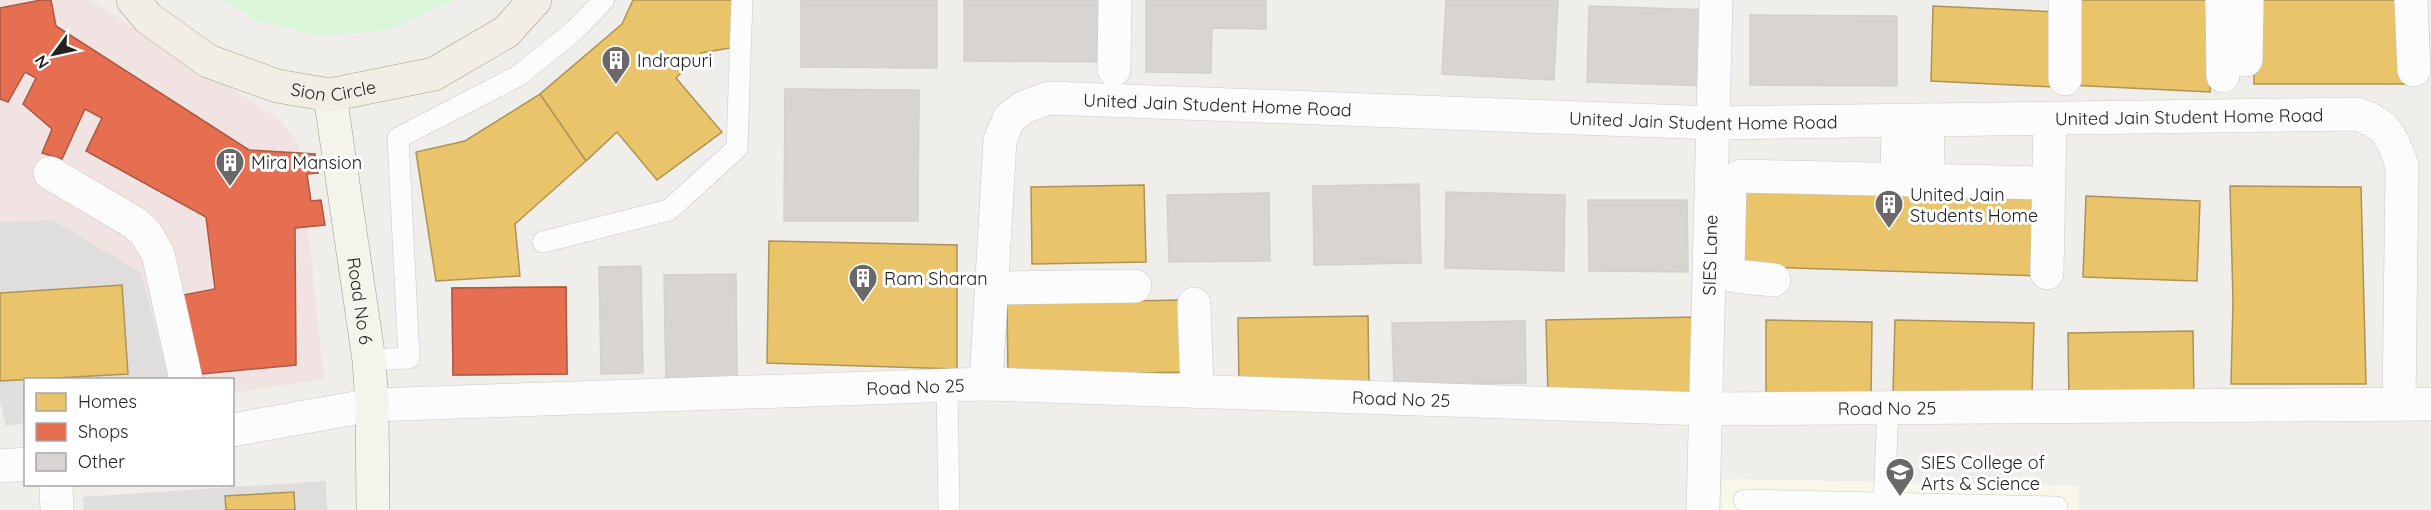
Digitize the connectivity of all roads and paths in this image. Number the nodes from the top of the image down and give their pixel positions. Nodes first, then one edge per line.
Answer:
1 (133, 0) edge
2 (535, 0) edge
3 (604, 0) edge
4 (742, 0) edge
5 (1115, 0) edge
6 (1716, 0) edge
7 (2065, 0) edge
8 (2222, 0) edge
9 (2247, 0) edge
10 (2411, 0) edge
11 (1114, 70) dead end
12 (2414, 70) dead end
13 (2065, 79) dead end
14 (330, 95) junction
15 (2050, 118) junction
16 (1913, 120) junction
17 (1713, 123) junction
18 (50, 173) dead end
19 (1912, 180) junction
20 (2049, 183) junction
21 (543, 242) dead end
22 (2047, 273) dead end
23 (1774, 280) dead end
24 (1135, 286) dead end
25 (992, 288) junction
26 (1194, 304) dead end
27 (369, 360) junction
28 (186, 378) edge
29 (986, 384) junction
30 (946, 386) junction
31 (1197, 391) junction
32 (2399, 404) junction
33 (2431, 404) edge
34 (372, 405) junction
35 (1888, 408) junction
36 (1704, 409) junction
37 (234, 430) edge
38 (24, 464) edge
39 (0, 466) edge
40 (56, 486) edge
41 (1744, 500) dead end
42 (1884, 503) junction
43 (2057, 507) dead end
44 (57, 510) edge
45 (373, 510) edge
46 (949, 510) edge
47 (1702, 510) edge

1 - 14 main road, Sion Circle
2 - 14 main road, Sion Circle
3 - 27 lane
4 - 21 lane
5 - 11 street
6 - 17 street, SIES Lane
7 - 13 street
8 - 9 street
10 - 12 street
14 - 27 street, Road No 6
15 - 16 street, United Jain Student Home Road
15 - 20 street
15 - 32 street, United Jain Student Home Road
16 - 17 street, United Jain Student Home Road
16 - 19 street
17 - 25 street, United Jain Student Home Road
17 - 36 street, SIES Lane
18 - 28 street
19 - 20 street
19 - 23 street
20 - 22 street
24 - 25 street
25 - 29 street, United Jain Student Home Road
26 - 31 street
27 - 34 street, Road No 6
29 - 30 street, Road No 25
29 - 31 street, Road No 25
30 - 34 street, Road No 25
30 - 46 lane
31 - 36 street, Road No 25
32 - 33 street, Road No 25
32 - 35 street, Road No 25
34 - 37 street, Road No 25
34 - 45 street, Road No 6
35 - 36 street, Road No 25
35 - 42 lane
36 - 47 street, SIES Lane
38 - 39 street
40 - 44 street
41 - 42 lane
42 - 43 lane

